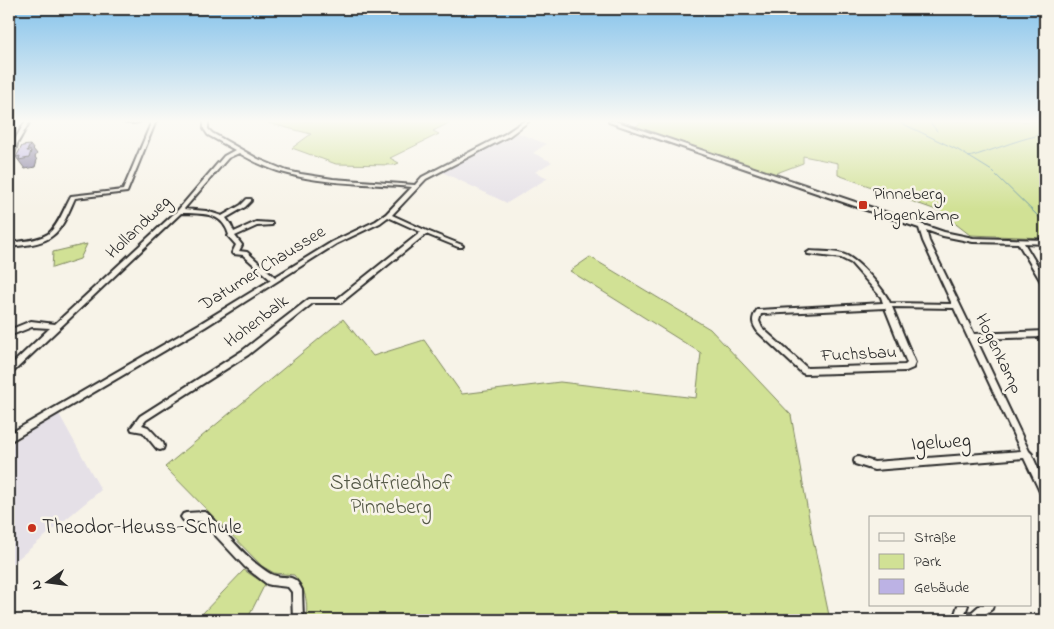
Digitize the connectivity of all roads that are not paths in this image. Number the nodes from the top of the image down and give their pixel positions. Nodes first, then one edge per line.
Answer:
1 (141, 150) edge
2 (240, 150) joint
3 (477, 150) edge
4 (696, 150) edge
5 (414, 186) junction
6 (249, 200) dead end
7 (180, 211) junction
8 (388, 215) junction
9 (222, 218) junction
10 (270, 224) dead end
11 (922, 228) junction
12 (425, 232) junction
13 (231, 236) junction
14 (1020, 242) junction
15 (1045, 242) edge
16 (9, 245) edge
17 (460, 246) dead end
18 (810, 254) dead end
19 (274, 279) junction
20 (1045, 283) edge
21 (888, 305) junction
22 (957, 306) junction
23 (55, 326) junction
24 (9, 333) edge
25 (1045, 334) edge
26 (972, 337) junction
27 (9, 371) edge
28 (9, 438) edge
29 (160, 446) dead end
30 (1028, 454) junction
31 (858, 461) dead end
32 (1041, 474) edge
33 (1045, 493) edge
34 (186, 517) dead end
35 (963, 606) edge
36 (987, 606) edge
37 (298, 620) edge

1 - 16 street
2 - 5 street
2 - 7 street, Hollandweg
3 - 5 street, Datumer Chaussee
4 - 11 street
5 - 8 street, Datumer Chaussee
6 - 9 street
7 - 9 street
7 - 23 street, Hollandweg
8 - 12 street
8 - 19 street, Datumer Chaussee
9 - 13 street
10 - 13 street
11 - 14 street
11 - 22 street, Hogenkamp
12 - 17 street
12 - 29 street, Hohenbalk
13 - 19 street
14 - 15 street
14 - 20 street
18 - 21 street, Fuchsbau
19 - 28 street, Datumer Chaussee
21 - 21 street, Fuchsbau
21 - 22 street, Fuchsbau
22 - 26 street, Hogenkamp
23 - 24 street
23 - 27 street, Hollandweg
25 - 26 street
26 - 30 street, Hogenkamp
30 - 31 street, Igelweg
30 - 32 street, Hogenkamp
32 - 33 street, Hogenkamp
34 - 37 street
35 - 36 street

